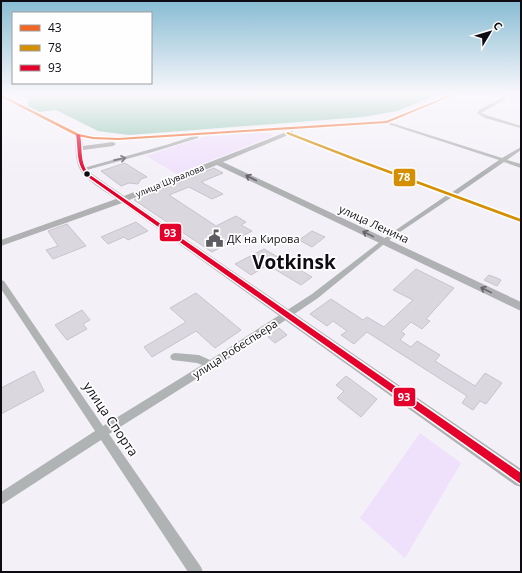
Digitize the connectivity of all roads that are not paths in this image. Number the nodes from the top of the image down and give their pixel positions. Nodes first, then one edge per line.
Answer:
1 (50, 121) edge
2 (390, 121) edge
3 (500, 121) edge
4 (387, 122) junction
5 (315, 126) junction
6 (521, 127) edge
7 (255, 130) junction
8 (288, 133) junction
9 (78, 135) junction
10 (197, 135) junction
11 (177, 136) junction
12 (269, 140) junction
13 (79, 148) junction
14 (521, 148) edge
15 (504, 160) junction
16 (217, 162) junction
17 (521, 166) edge
18 (82, 169) junction
19 (451, 195) junction
20 (122, 200) junction
21 (521, 221) edge
22 (384, 242) junction
23 (1, 243) edge
24 (1, 283) edge
25 (521, 307) edge
26 (288, 314) junction
27 (175, 357) dead end
28 (210, 365) junction
29 (103, 432) junction
30 (521, 479) edge
31 (1, 499) edge
32 (196, 572) edge

1 - 9 main road
2 - 4 main road
3 - 6 street
4 - 5 main road
4 - 15 street
5 - 7 main road
5 - 8 main road, улица Шувалова
7 - 10 main road
7 - 12 main road
8 - 12 main road, улица Шувалова
8 - 19 street
9 - 11 main road
9 - 13 main road
10 - 11 main road
18 -> 10 street
11 - 13 main road
12 - 16 main road, улица Шувалова
13 - 18 main road
14 - 15 street, улица Робеспьера
15 - 17 street
15 - 19 street, улица Робеспьера
16 - 20 main road, улица Шувалова
22 -> 16 main road, улица Ленина
18 - 20 main road
19 - 21 street
19 - 22 street, улица Робеспьера
20 - 23 main road, улица Шувалова
20 - 26 main road
25 -> 22 main road, улица Ленина
22 - 26 street, улица Робеспьера
24 - 29 street, улица Спорта
26 - 28 street, улица Робеспьера
26 - 30 main road
27 - 28 street
28 - 29 street, улица Робеспьера
29 - 31 street, улица Робеспьера
29 - 32 street, улица Спорта

